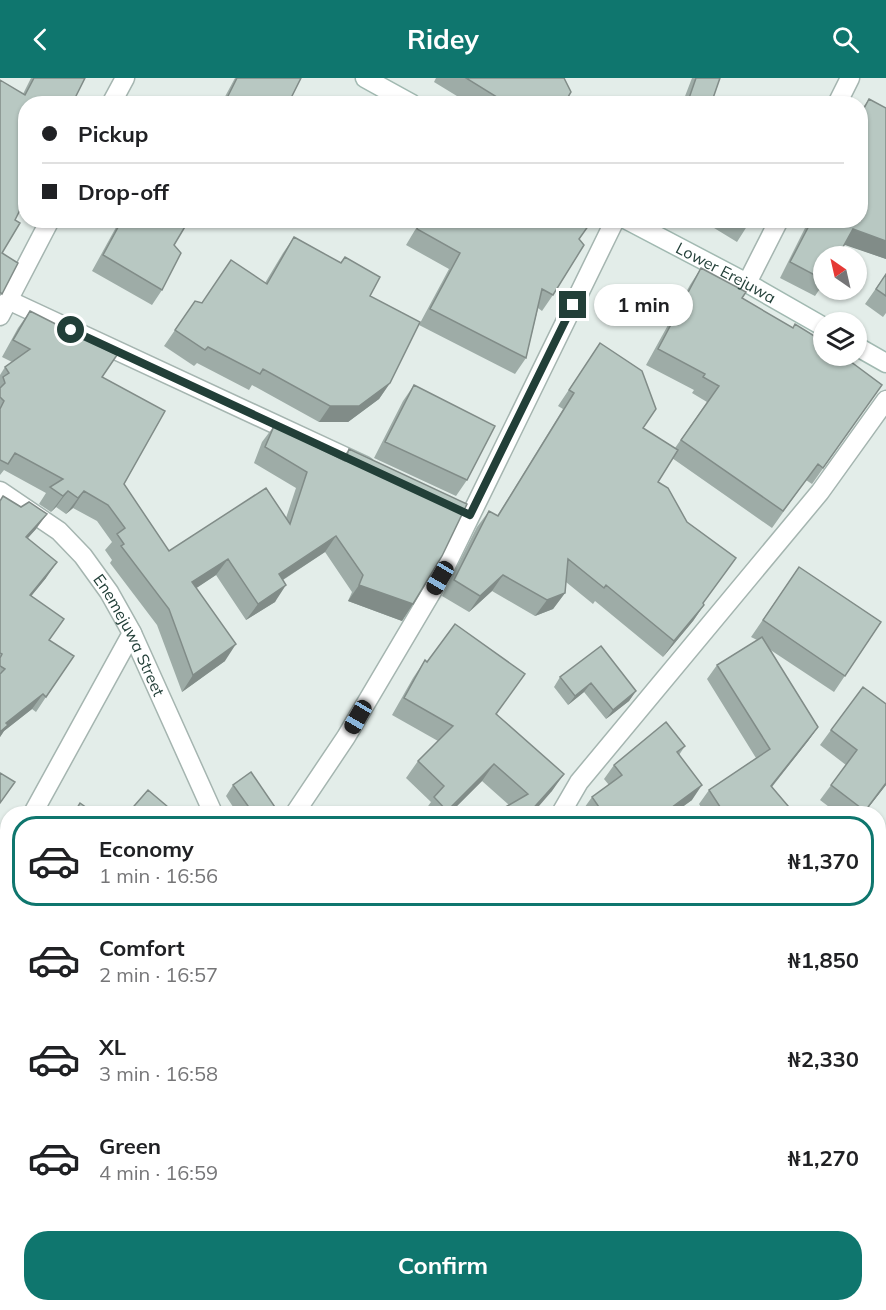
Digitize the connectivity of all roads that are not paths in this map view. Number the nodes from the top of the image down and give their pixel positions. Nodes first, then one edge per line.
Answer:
1 (125, 78) edge
2 (365, 78) edge
3 (850, 78) edge
4 (115, 96) edge
5 (398, 96) edge
6 (841, 96) edge
7 (46, 228) edge
8 (611, 228) edge
9 (642, 228) edge
10 (775, 228) edge
11 (747, 283) junction
12 (4, 308) edge
13 (813, 321) edge
14 (867, 352) edge
15 (886, 363) edge
16 (886, 400) edge
17 (384, 475) edge
18 (0, 491) edge
19 (132, 633) junction
20 (37, 806) edge
21 (210, 806) edge
22 (300, 806) edge
23 (565, 806) edge

1 - 4 street
2 - 5 street
3 - 6 street
7 - 12 street
8 - 22 street
9 - 11 street, Lower Erejuwa
10 - 11 street
11 - 13 street, Lower Erejuwa
12 - 17 street
14 - 15 street
16 - 23 street
18 - 19 street, Enemejuwa Street
19 - 20 street
19 - 21 street, Enemejuwa Street

